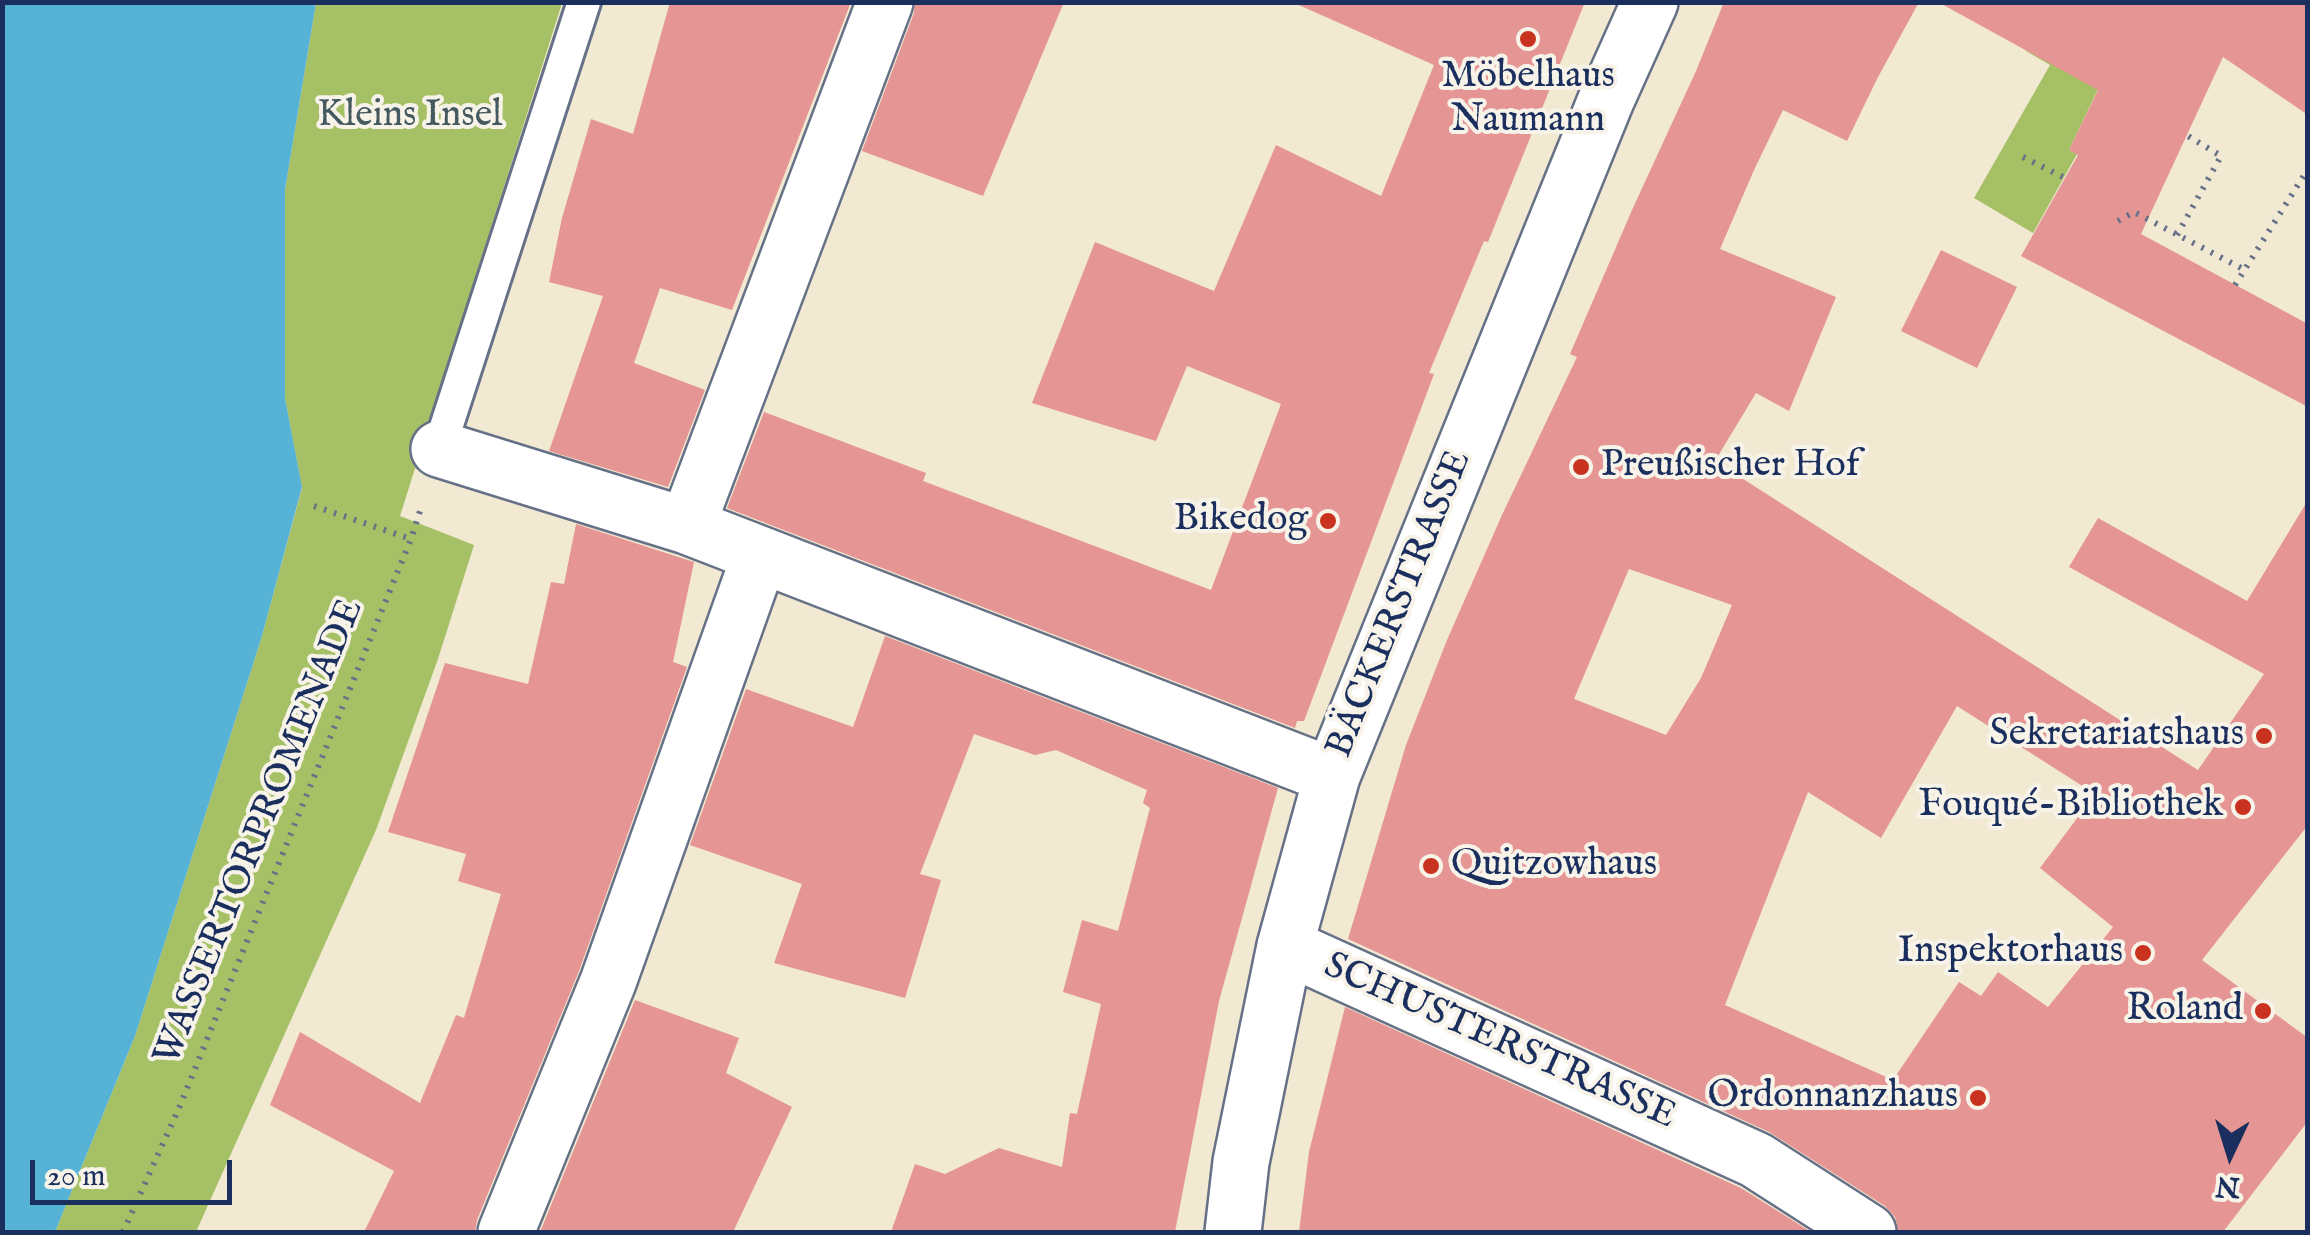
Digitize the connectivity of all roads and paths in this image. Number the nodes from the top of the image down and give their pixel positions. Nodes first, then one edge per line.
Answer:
1 (584, 2) edge
2 (885, 2) edge
3 (1650, 2) edge
4 (2188, 136) dead end
5 (2023, 157) dead end
6 (2308, 169) edge
7 (2065, 178) dead end
8 (2124, 208) dead end
9 (2134, 212) junction
10 (2118, 222) dead end
11 (2177, 235) junction
12 (2245, 270) junction
13 (2235, 285) dead end
14 (439, 450) junction
15 (314, 506) dead end
16 (687, 526) junction
17 (411, 539) junction
18 (760, 554) junction
19 (1332, 776) junction
20 (1286, 946) junction
21 (122, 1232) edge
22 (506, 1232) edge
23 (1233, 1232) edge
24 (1868, 1232) edge

1 - 14 lane
2 - 16 street
3 - 19 street, BÄCKERSTRASSE
4 - 11 path
5 - 7 path
6 - 12 path
8 - 9 path
9 - 10 path
9 - 11 path
11 - 12 path
12 - 13 path
14 - 16 street
14 - 17 path, WASSERTORPROMENADE
15 - 17 path
16 - 18 street
17 - 21 path, WASSERTORPROMENADE
18 - 19 street
18 - 22 street
19 - 20 street, BÄCKERSTRASSE
20 - 23 street, BÄCKERSTRASSE
20 - 24 street, SCHUSTERSTRASSE

